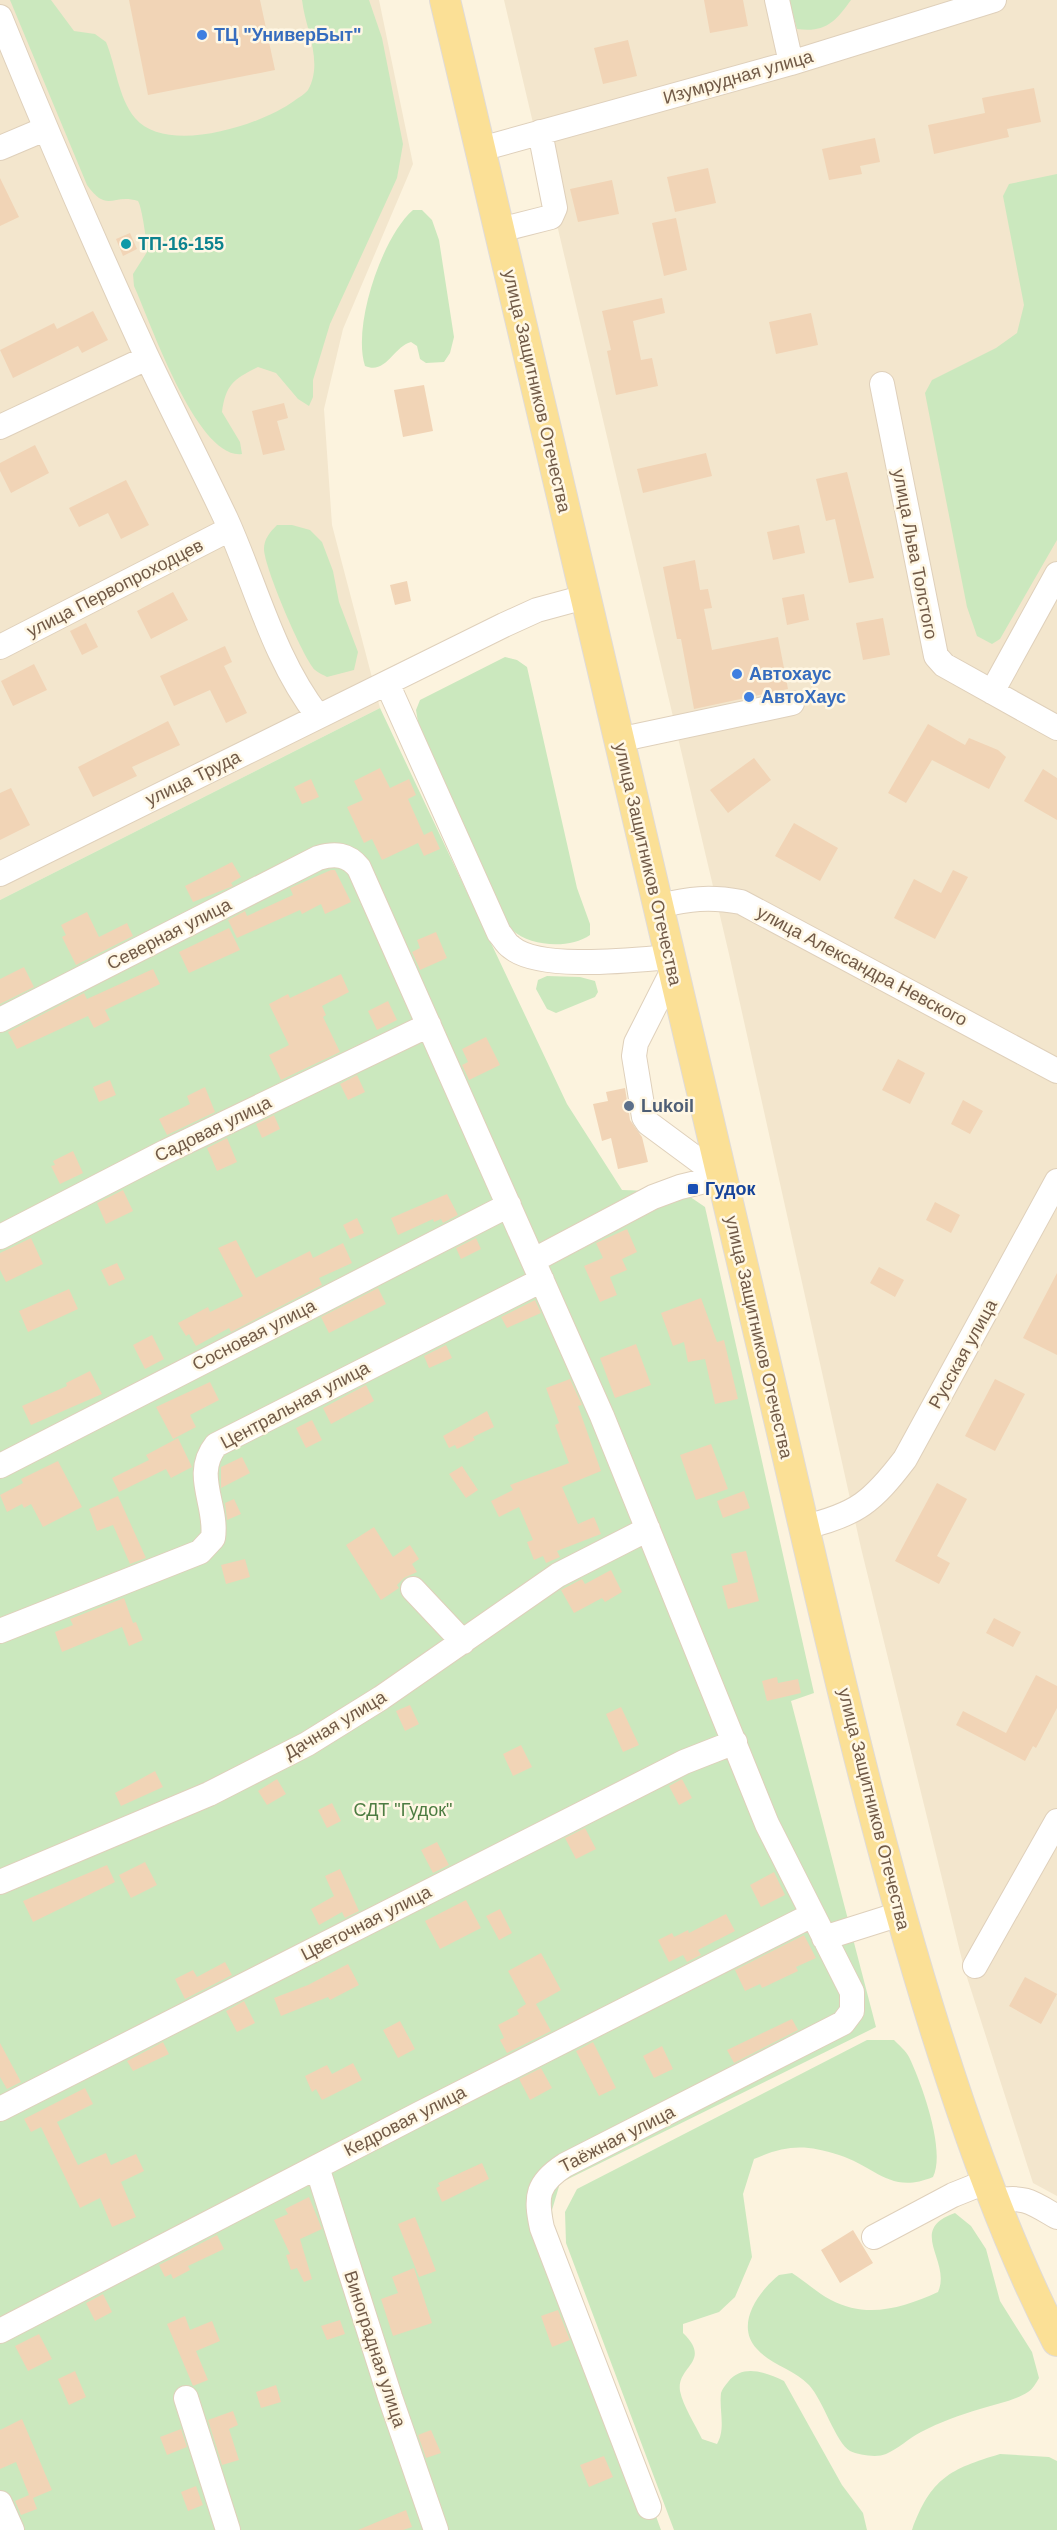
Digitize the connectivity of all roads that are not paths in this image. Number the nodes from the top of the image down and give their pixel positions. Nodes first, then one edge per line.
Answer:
1 (445, 0) edge
2 (777, 0) edge
3 (994, 0) edge
4 (0, 17) edge
5 (791, 63) junction
6 (45, 129) junction
7 (540, 132) junction
8 (0, 148) edge
9 (481, 149) junction
10 (500, 230) junction
11 (147, 358) junction
12 (882, 384) dead end
13 (0, 427) edge
14 (230, 529) junction
15 (1057, 574) edge
16 (585, 597) junction
17 (0, 647) edge
18 (387, 683) junction
19 (992, 692) junction
20 (792, 703) dead end
21 (318, 716) junction
22 (1057, 728) edge
23 (618, 740) junction
24 (0, 874) edge
25 (658, 906) junction
26 (672, 964) junction
27 (0, 1020) edge
28 (429, 1025) junction
29 (1057, 1071) edge
30 (721, 1177) junction
31 (1057, 1181) edge
32 (509, 1205) junction
33 (0, 1237) edge
34 (538, 1270) junction
35 (0, 1466) edge
36 (804, 1527) junction
37 (648, 1529) junction
38 (413, 1588) dead end
39 (0, 1631) edge
40 (463, 1642) junction
41 (735, 1742) junction
42 (1057, 1821) edge
43 (0, 1882) edge
44 (900, 1914) junction
45 (812, 1915) junction
46 (824, 1938) junction
47 (975, 1966) dead end
48 (0, 2109) edge
49 (317, 2167) junction
50 (992, 2191) junction
51 (1057, 2217) edge
52 (874, 2238) dead end
53 (0, 2331) edge
54 (1057, 2341) edge
55 (186, 2398) dead end
56 (0, 2503) edge
57 (649, 2506) dead end
58 (12, 2530) edge
59 (228, 2530) edge
60 (436, 2530) edge

1 - 9 main road, улица Защитников Отечества
2 - 5 street
3 - 5 street, Изумрудная улица
4 - 6 street
5 - 7 street, Изумрудная улица
6 - 8 street
6 - 11 street
7 - 9 street, Изумрудная улица
7 - 10 street
9 - 10 main road, улица Защитников Отечества
10 - 16 main road, улица Защитников Отечества
11 - 13 street
11 - 14 street
12 - 19 street, улица Льва Толстого
14 - 17 street, улица Первопроходцев
14 - 21 street
15 - 19 street
16 - 18 street, улица Труда
16 - 23 main road, улица Защитников Отечества
18 - 21 street, улица Труда
18 - 26 street
19 - 22 street, улица Льва Толстого
20 - 23 street
21 - 24 street, улица Труда
23 - 25 main road, улица Защитников Отечества
25 - 26 main road, улица Защитников Отечества
25 - 29 street, улица Александра Невского
26 - 30 main road, улица Защитников Отечества
26 - 30 street
27 - 28 street, Северная улица
28 - 32 street
28 - 33 street, Садовая улица
30 - 34 street
30 - 36 main road, улица Защитников Отечества
31 - 36 street, Русская улица
32 - 34 street
32 - 35 street, Сосновая улица
34 - 37 street
34 - 39 street, Центральная улица
36 - 44 main road, улица Защитников Отечества
37 - 40 street, Дачная улица
37 - 41 street
38 - 40 street
40 - 43 street, Дачная улица
41 - 45 street
41 - 48 street, Цветочная улица
42 - 47 street
44 - 46 street
44 - 50 main road, улица Защитников Отечества
45 - 46 street
45 - 49 street, Кедровая улица
46 - 57 street, Таёжная улица
49 - 53 street, Кедровая улица
49 - 60 street, Виноградная улица
50 - 51 street
50 - 52 street
50 - 54 main road, улица Защитников Отечества
55 - 59 street
56 - 58 street

